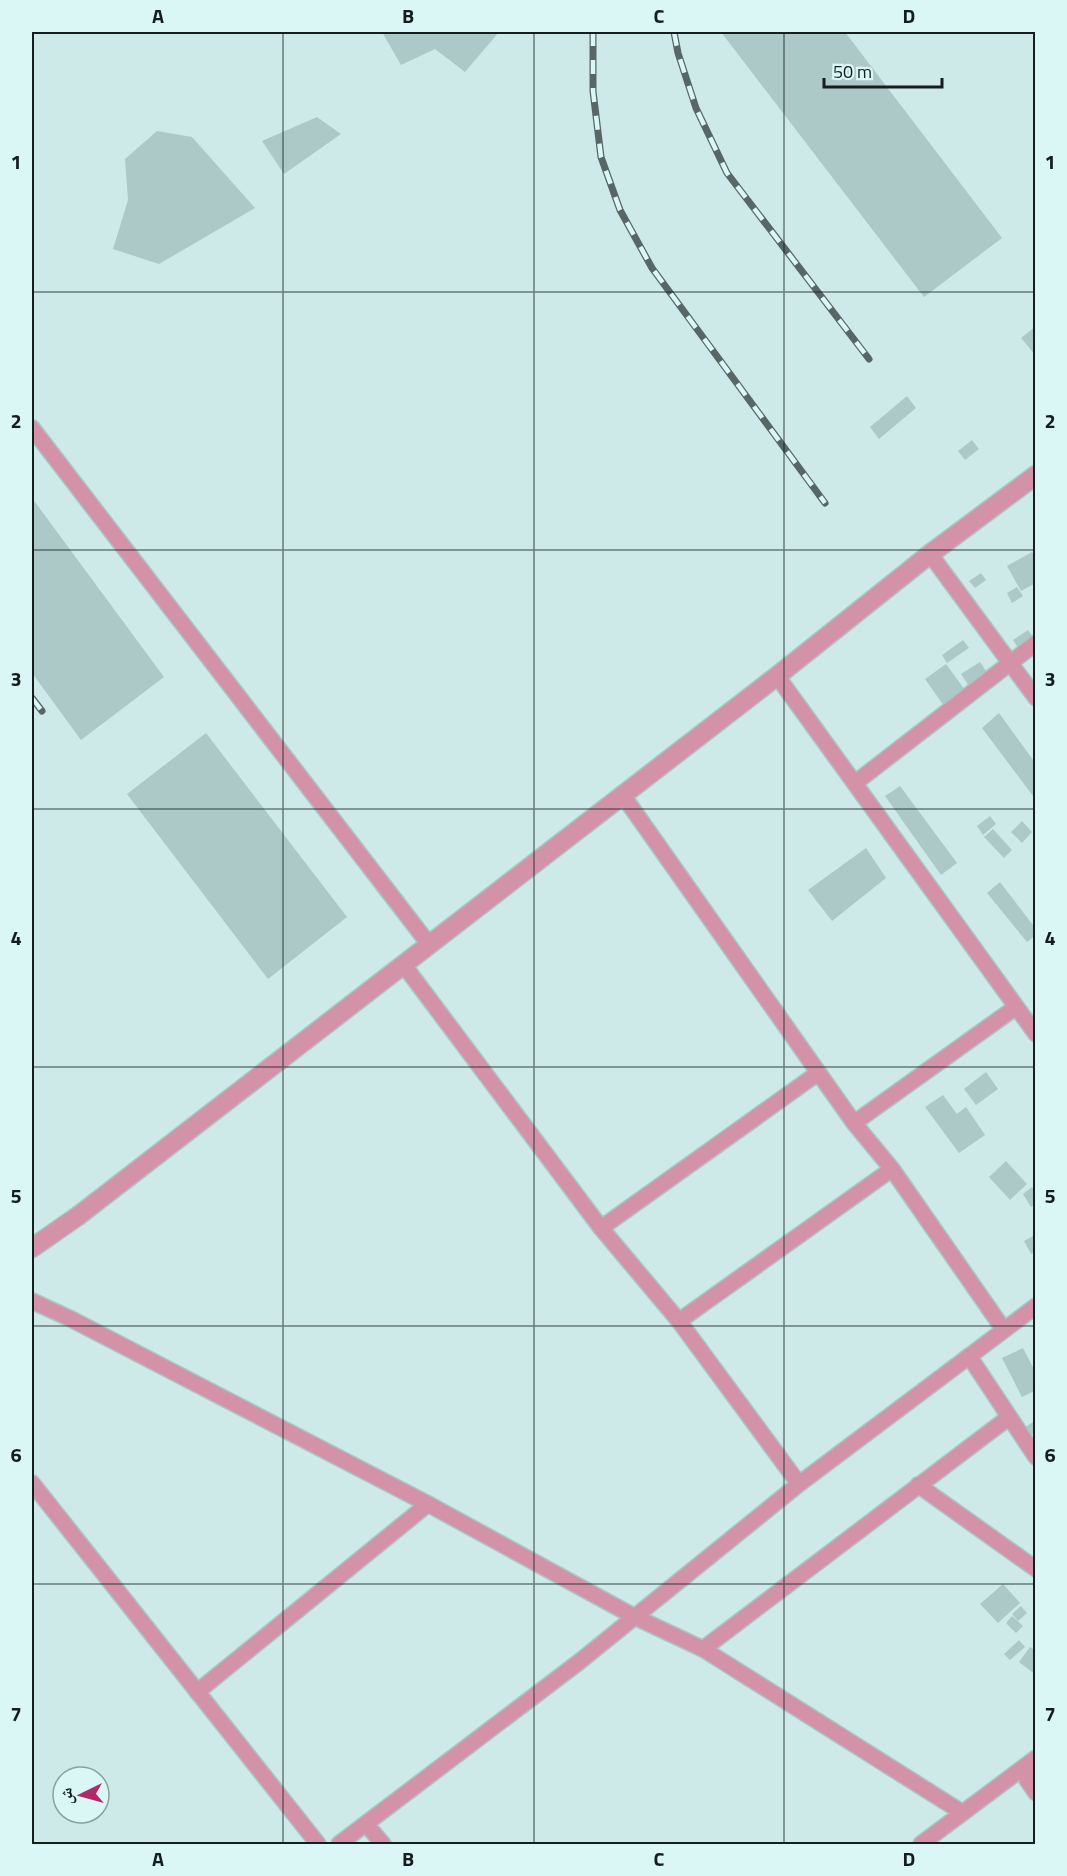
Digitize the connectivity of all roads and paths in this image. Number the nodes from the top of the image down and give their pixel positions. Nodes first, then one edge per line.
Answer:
1 (32, 428) edge
2 (1035, 475) edge
3 (930, 554) junction
4 (1035, 643) edge
5 (1010, 663) junction
6 (777, 676) junction
7 (1035, 698) edge
8 (855, 783) junction
9 (622, 794) junction
10 (428, 943) junction
11 (403, 964) junction
12 (1016, 1006) junction
13 (1035, 1034) edge
14 (818, 1073) junction
15 (854, 1123) junction
16 (892, 1169) junction
17 (601, 1228) junction
18 (32, 1248) edge
19 (32, 1301) edge
20 (1035, 1306) edge
21 (679, 1321) junction
22 (1005, 1329) junction
23 (969, 1356) junction
24 (1008, 1418) junction
25 (1035, 1457) edge
26 (32, 1483) edge
27 (799, 1484) junction
28 (918, 1485) junction
29 (428, 1504) junction
30 (1035, 1569) edge
31 (635, 1617) junction
32 (703, 1650) junction
33 (197, 1692) junction
34 (1034, 1759) edge
35 (1035, 1793) edge
36 (963, 1812) junction
37 (366, 1824) junction
38 (318, 1845) edge
39 (339, 1845) edge
40 (383, 1845) edge
41 (921, 1845) edge

1 - 10 street
2 - 3 street
3 - 5 street
3 - 6 street
4 - 5 street
5 - 7 street
5 - 8 street
6 - 8 street
6 - 9 street
8 - 12 street
9 - 10 street
9 - 14 street
10 - 11 street
11 - 17 street
11 - 18 street
12 - 13 street
12 - 15 street
14 - 15 street
14 - 17 street
15 - 16 street
16 - 21 street
16 - 22 street
17 - 21 street
19 - 29 street
20 - 22 street
21 - 27 street
22 - 23 street
23 - 24 street
23 - 27 street
24 - 25 street
24 - 28 street
26 - 33 street
27 - 31 street
28 - 30 street
28 - 32 street
29 - 31 street
29 - 33 street
31 - 32 street
31 - 37 street
32 - 36 street
33 - 38 street
34 - 35 street
34 - 36 street
36 - 41 street
37 - 39 street
37 - 40 street

